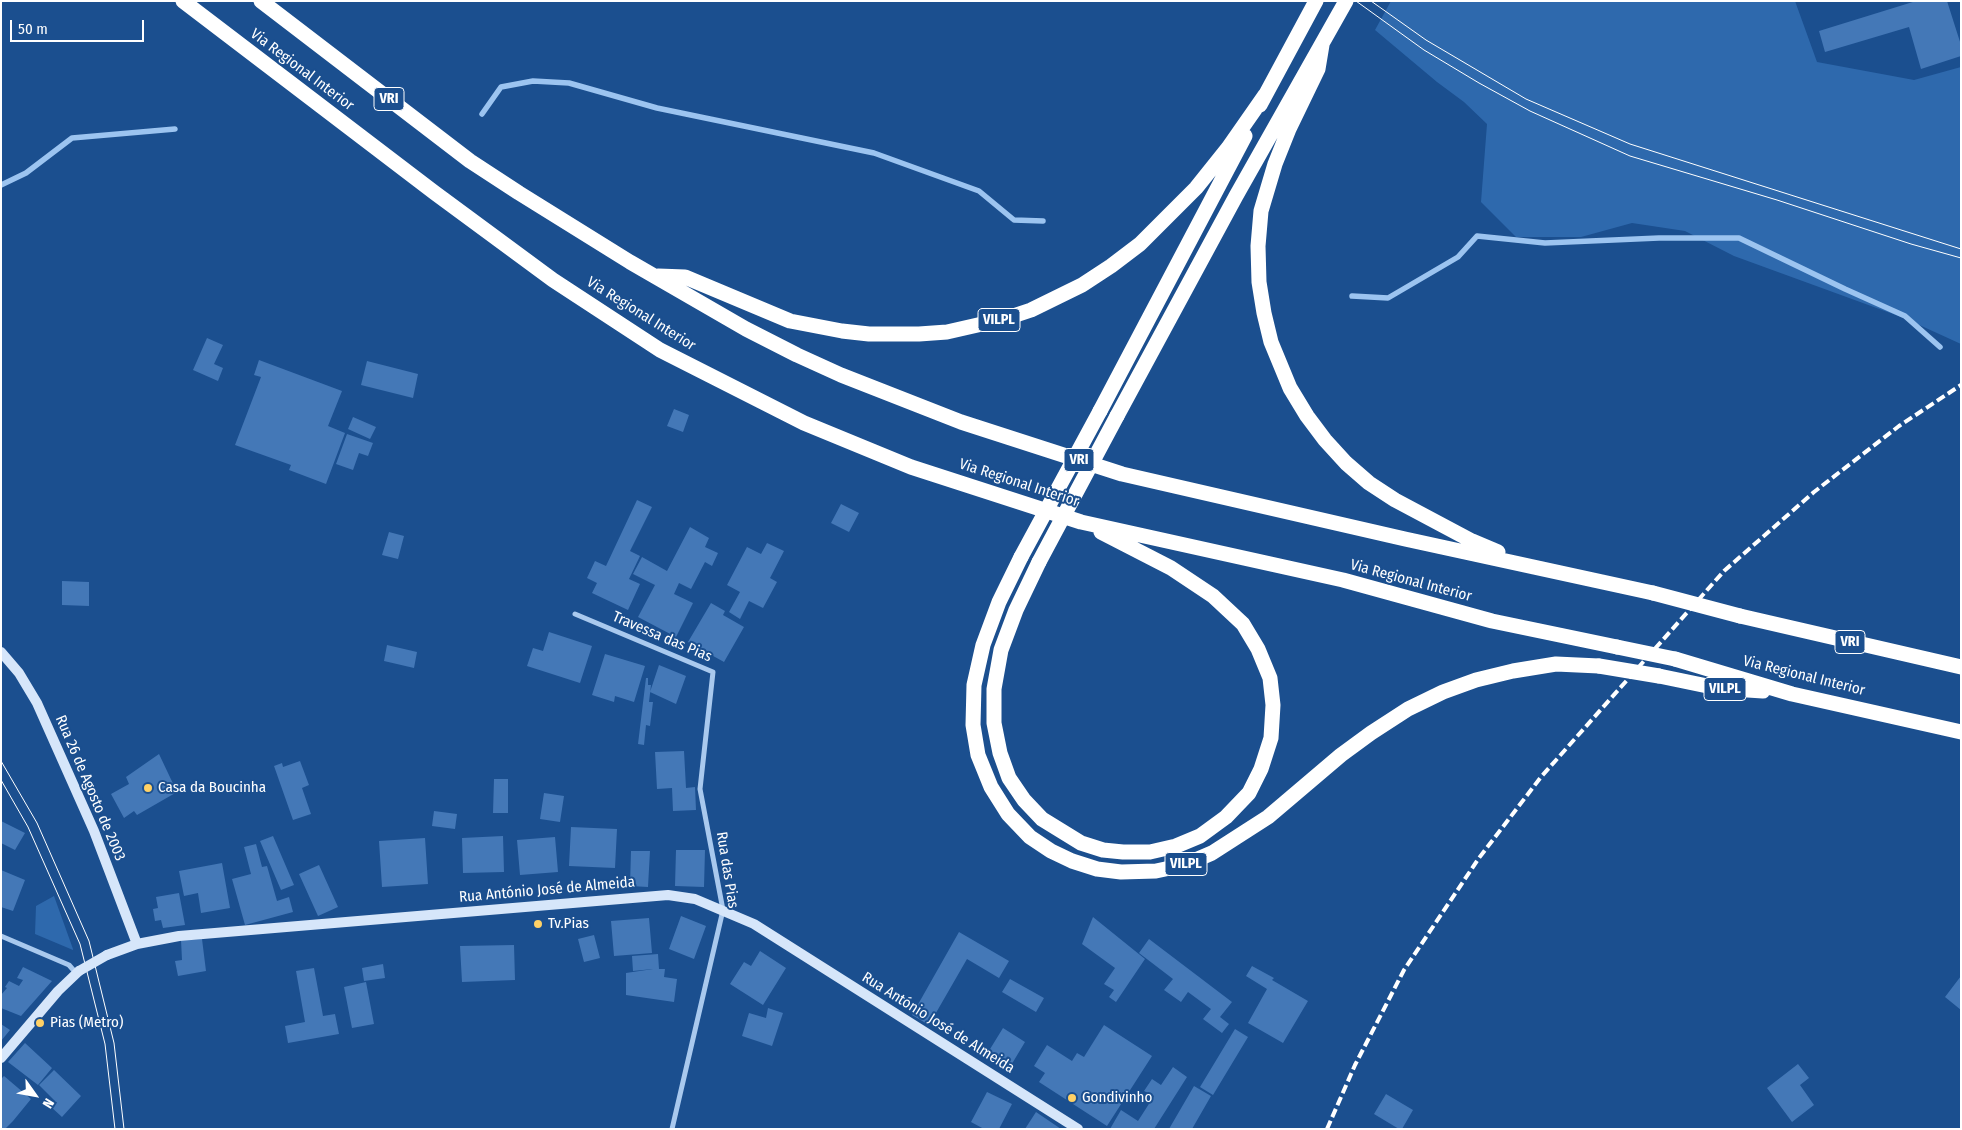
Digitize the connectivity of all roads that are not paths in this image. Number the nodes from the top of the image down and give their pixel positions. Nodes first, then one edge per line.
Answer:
1 (183, 1) edge
2 (261, 1) edge
3 (1316, 1) edge
4 (1346, 1) edge
5 (1322, 45) junction
6 (1265, 95) junction
7 (654, 275) junction
8 (1082, 522) junction
9 (1531, 565) junction
10 (574, 614) dead end
11 (1, 652) edge
12 (1961, 667) edge
13 (1792, 694) junction
14 (710, 700) joint
15 (1961, 732) edge
16 (723, 910) junction
17 (1, 936) edge
18 (137, 944) junction
19 (77, 972) junction
20 (1, 1058) edge
21 (672, 1129) edge
22 (1078, 1129) edge

1 - 8 highway, Via Regional Interior
2 - 7 highway, Via Regional Interior / VRI
3 - 6 highway, VILPL
4 - 5 highway, VILPL
5 - 8 highway, VILPL, bridge
5 - 9 highway, VILPL
6 - 7 highway, VILPL
6 - 13 highway, VILPL, bridge
7 - 9 highway, Via Regional Interior / VRI
8 - 13 highway, Via Regional Interior, bridge
9 - 12 highway, Via Regional Interior / VRI, bridge
10 - 14 street, Travessa das Pias
11 - 18 main road, Rua 26 de Agosto de 2003
13 - 15 highway, Via Regional Interior
14 - 16 street, Rua das Pias
16 - 18 main road, Rua António José de Almeida
16 - 21 street, Rua das Pias
16 - 22 main road, Rua António José de Almeida
17 - 19 street
18 - 19 main road, Rua António José de Almeida, bridge
19 - 20 main road, Rua António José de Almeida

